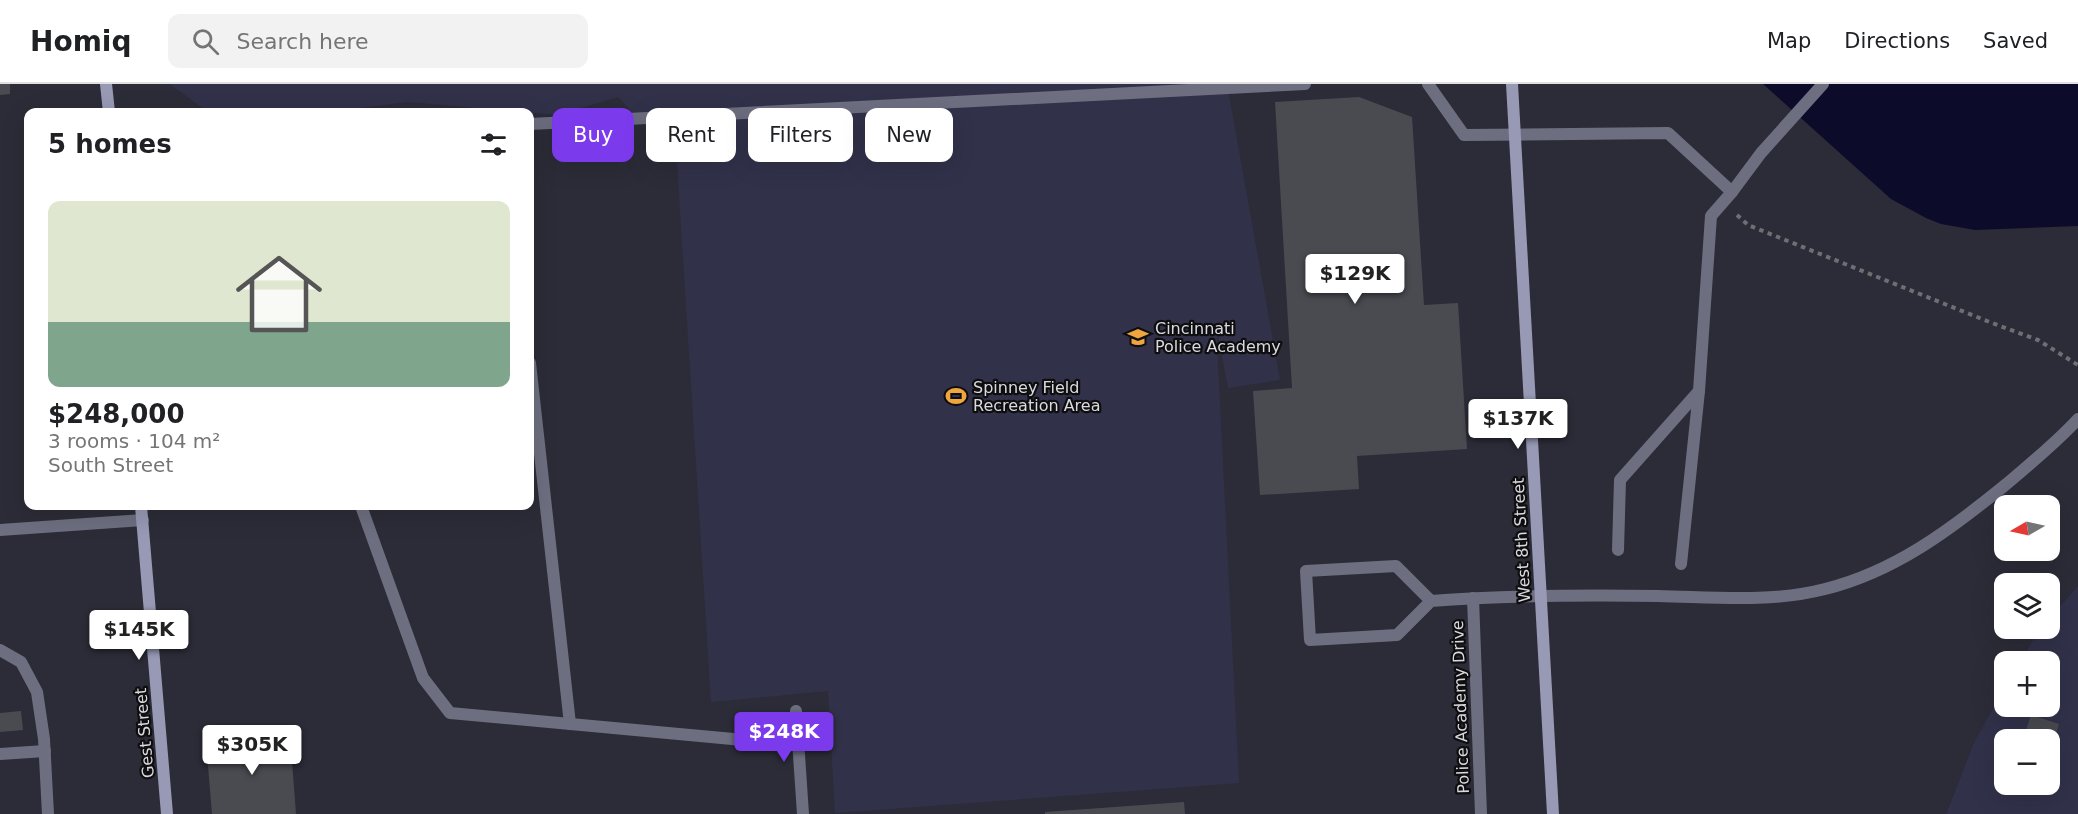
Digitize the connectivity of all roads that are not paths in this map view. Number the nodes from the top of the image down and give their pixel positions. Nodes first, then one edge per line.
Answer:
1 (106, 84) edge
2 (1305, 84) edge
3 (1428, 84) edge
4 (1512, 84) edge
5 (1823, 84) edge
6 (109, 108) edge
7 (534, 124) edge
8 (1732, 192) junction
9 (1699, 391) junction
10 (534, 399) edge
11 (2078, 419) edge
12 (142, 510) edge
13 (362, 510) edge
14 (143, 520) junction
15 (0, 531) edge
16 (1618, 550) dead end
17 (1681, 564) dead end
18 (1473, 598) junction
19 (1431, 601) junction
20 (0, 650) edge
21 (796, 711) dead end
22 (570, 724) junction
23 (798, 745) junction
24 (45, 751) junction
25 (0, 754) edge
26 (48, 814) edge
27 (167, 814) edge
28 (803, 814) edge
29 (1481, 814) edge
30 (1553, 814) edge

1 - 6 main road
2 - 7 street
3 - 8 street
4 - 30 main road, West 8th Street
5 - 8 street
8 - 9 street
9 - 16 street
9 - 17 street
10 - 22 street
11 - 18 street
12 - 14 main road, Gest Street
13 - 22 street
14 - 15 street
14 - 27 main road, Gest Street
18 - 19 street
18 - 29 street, Police Academy Drive
19 - 19 street
20 - 24 street
21 - 23 street
22 - 23 street
23 - 28 street
24 - 25 street
24 - 26 street

